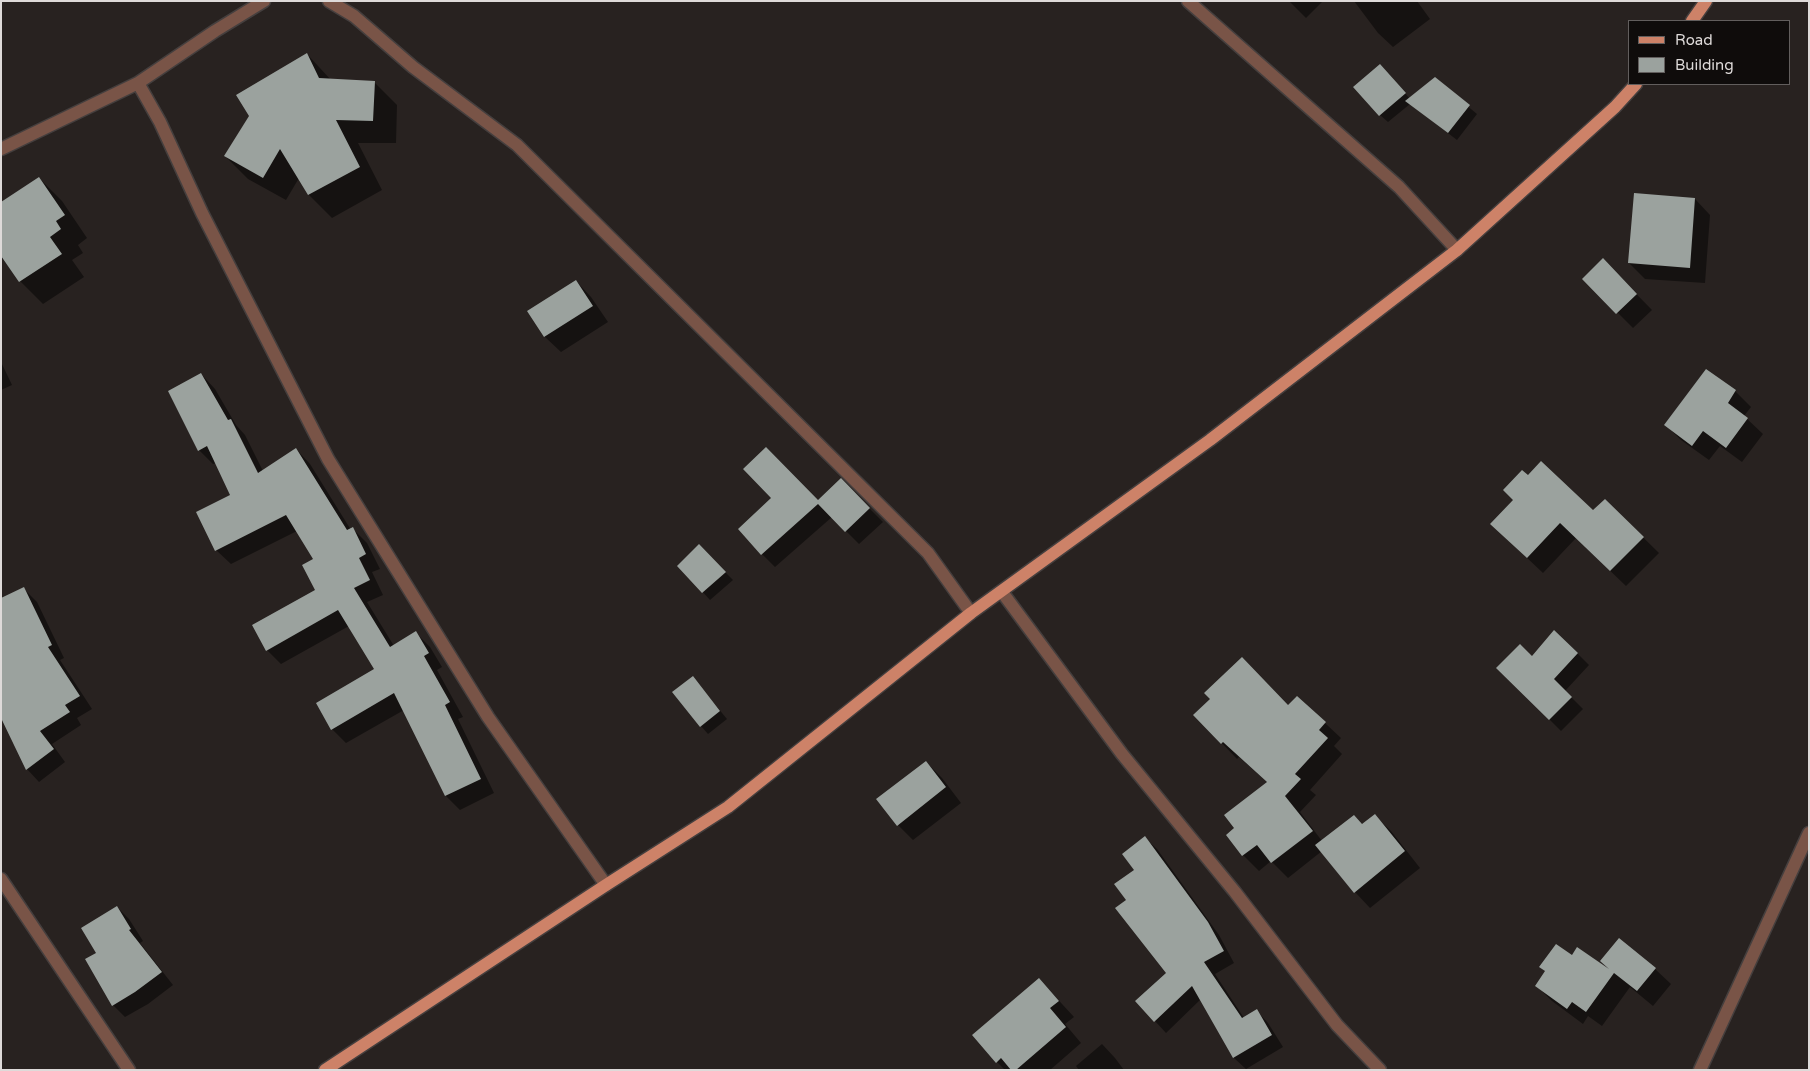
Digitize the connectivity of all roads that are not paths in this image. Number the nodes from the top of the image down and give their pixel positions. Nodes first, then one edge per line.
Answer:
1 (264, 1) edge
2 (330, 1) edge
3 (1188, 1) edge
4 (1706, 1) edge
5 (1693, 20) edge
6 (138, 83) junction
7 (1635, 85) edge
8 (1, 149) edge
9 (1457, 250) junction
10 (1002, 592) junction
11 (971, 613) junction
12 (1809, 833) edge
13 (1, 879) edge
14 (606, 885) junction
15 (129, 1070) edge
16 (325, 1070) edge
17 (1380, 1070) edge
18 (1700, 1070) edge

1 - 6 street
2 - 11 street
3 - 9 street
4 - 5 main road
6 - 8 street
6 - 14 street
7 - 9 main road
9 - 10 main road
10 - 11 main road
10 - 17 street
11 - 14 main road
12 - 18 street
13 - 15 street
14 - 16 main road

